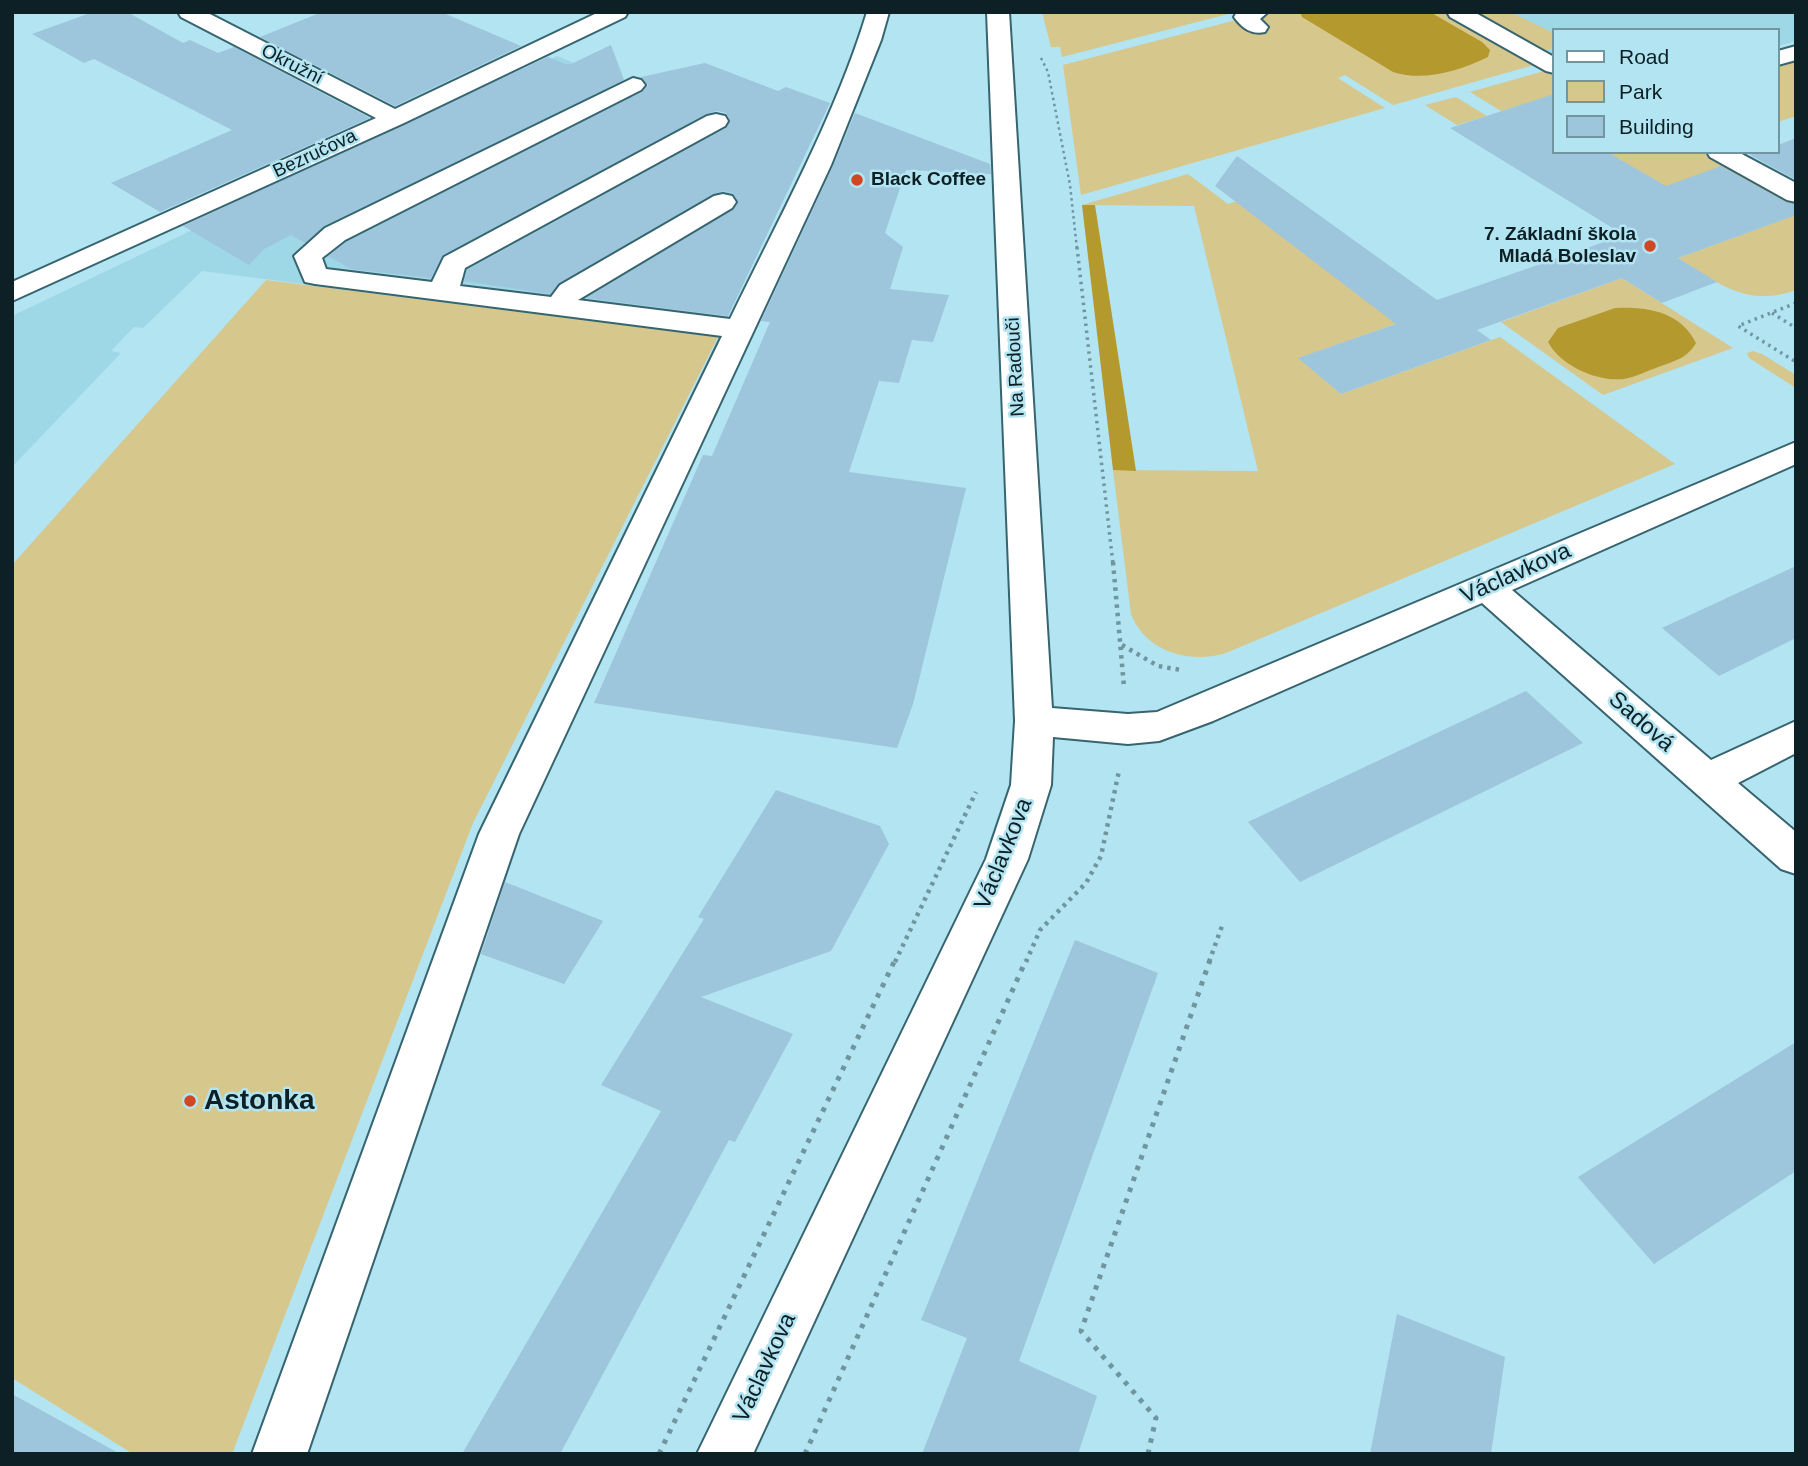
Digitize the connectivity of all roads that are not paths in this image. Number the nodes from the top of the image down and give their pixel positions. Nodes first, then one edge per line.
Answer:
1 (189, 12) edge
2 (617, 12) edge
3 (878, 12) edge
4 (998, 12) edge
5 (1458, 12) edge
6 (243, 17) dead end
7 (219, 27) junction
8 (1552, 65) edge
9 (633, 85) dead end
10 (395, 118) junction
11 (716, 121) dead end
12 (1724, 154) edge
13 (1796, 194) edge
14 (723, 202) dead end
15 (445, 292) junction
16 (12, 293) edge
17 (559, 306) junction
18 (739, 329) junction
19 (1796, 452) edge
20 (1486, 587) junction
21 (1034, 721) junction
22 (1796, 736) edge
23 (1707, 780) junction
24 (1796, 858) edge
25 (279, 1454) edge
26 (724, 1454) edge

1 - 7 street, Okružní
2 - 10 street, Bezručova
3 - 18 street
4 - 21 street, Na Radouči
5 - 8 street
6 - 7 street
7 - 10 street, Okružní
9 - 15 street
10 - 16 street, Bezručova
11 - 15 street
12 - 13 street
14 - 17 street
15 - 17 street
17 - 18 street
18 - 25 street
19 - 20 street, Václavkova
20 - 21 street, Václavkova
20 - 23 street, Sadová
21 - 26 street, Václavkova
22 - 23 street
23 - 24 street, Sadová

